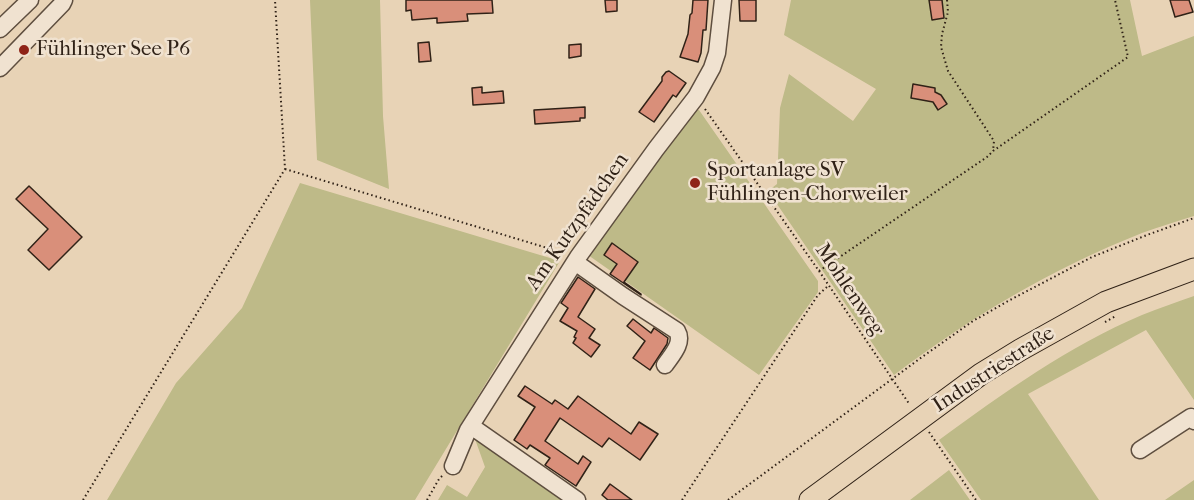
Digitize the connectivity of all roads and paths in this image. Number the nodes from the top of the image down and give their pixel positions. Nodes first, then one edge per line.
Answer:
1 (30, 0) edge
2 (64, 0) edge
3 (275, 0) edge
4 (723, 0) edge
5 (946, 0) edge
6 (1115, 0) edge
7 (0, 29) edge
8 (0, 68) edge
9 (696, 97) junction
10 (993, 151) junction
11 (285, 168) junction
12 (1194, 218) edge
13 (577, 260) junction
14 (1194, 270) edge
15 (819, 272) junction
16 (828, 286) junction
17 (1123, 313) dead end
18 (1103, 323) dead end
19 (665, 365) dead end
20 (891, 379) junction
21 (920, 418) junction
22 (1194, 421) edge
23 (471, 426) junction
24 (1140, 450) dead end
25 (453, 466) joint
26 (83, 500) edge
27 (427, 500) edge
28 (577, 500) edge
29 (682, 500) edge
30 (728, 500) edge
31 (810, 500) edge
32 (976, 500) edge

1 - 7 street
2 - 8 street
3 - 11 path
4 - 9 street, Am Kutzpfädchen
5 - 10 path
6 - 10 path
9 - 13 street, Am Kutzpfädchen
9 - 15 path, Mohlenweg
10 - 15 path
11 - 13 path
11 - 26 path
12 - 20 path
13 - 19 street
13 - 23 street, Am Kutzpfädchen
14 - 21 main road, Industriestraße
15 - 16 path, Mohlenweg
16 - 20 path, Mohlenweg
16 - 29 path
17 - 18 path
20 - 21 path, Mohlenweg
20 - 30 path
21 - 31 main road, Industriestraße
21 - 32 path, Mohlenweg
22 - 24 street
23 - 25 street, Am Kutzpfädchen
23 - 28 street
25 - 27 path

